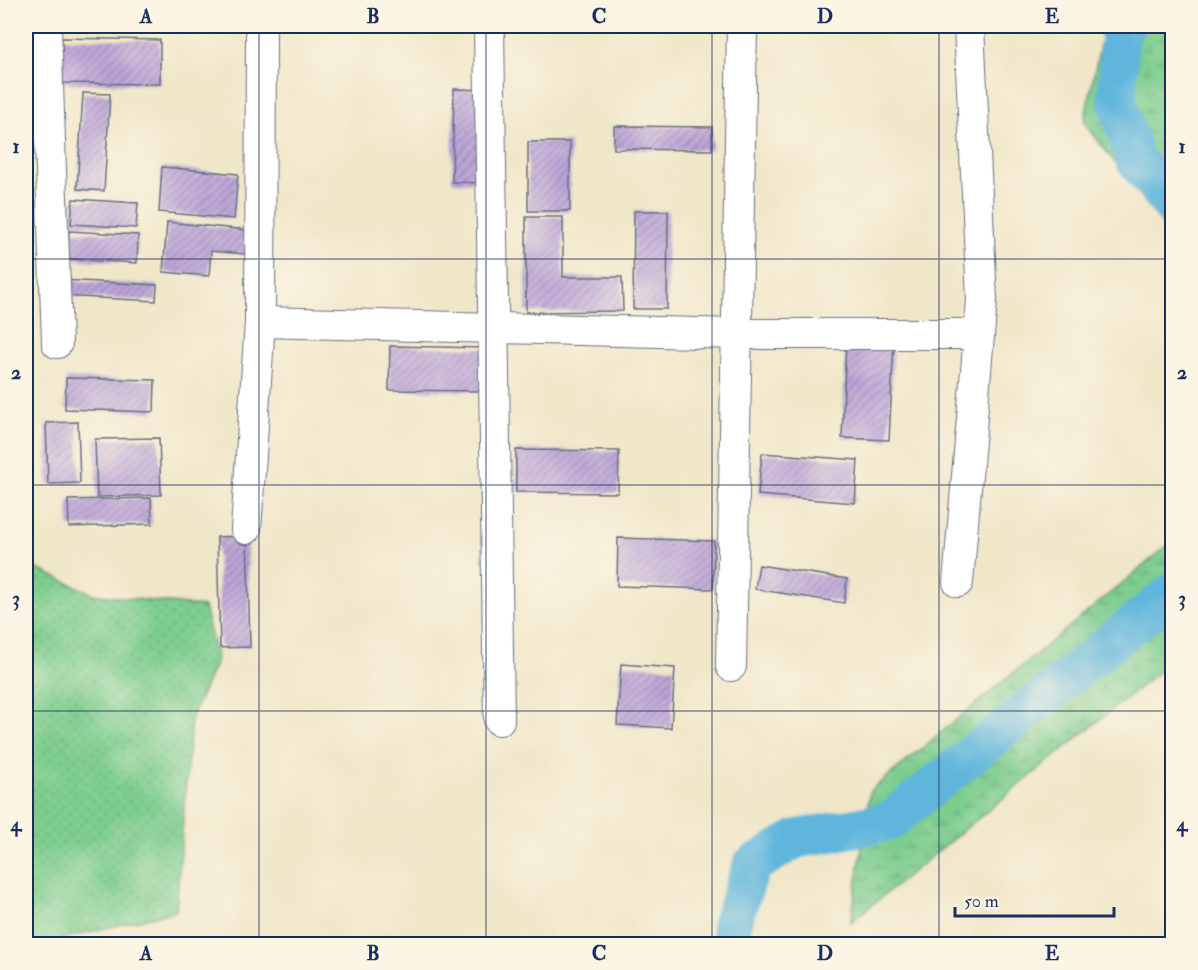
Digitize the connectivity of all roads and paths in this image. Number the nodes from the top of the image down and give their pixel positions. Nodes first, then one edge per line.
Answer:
1 (46, 26) edge
2 (261, 26) edge
3 (489, 26) edge
4 (742, 26) edge
5 (969, 26) edge
6 (260, 322) junction
7 (495, 330) junction
8 (737, 334) junction
9 (979, 334) junction
10 (57, 343) dead end
11 (246, 529) dead end
12 (958, 582) dead end
13 (731, 666) dead end
14 (499, 720) dead end

1 - 10 street
2 - 6 street
3 - 7 street
4 - 8 street
5 - 9 street
6 - 7 street
6 - 11 street
7 - 8 street
7 - 14 street
8 - 9 street
8 - 13 street
9 - 12 street

